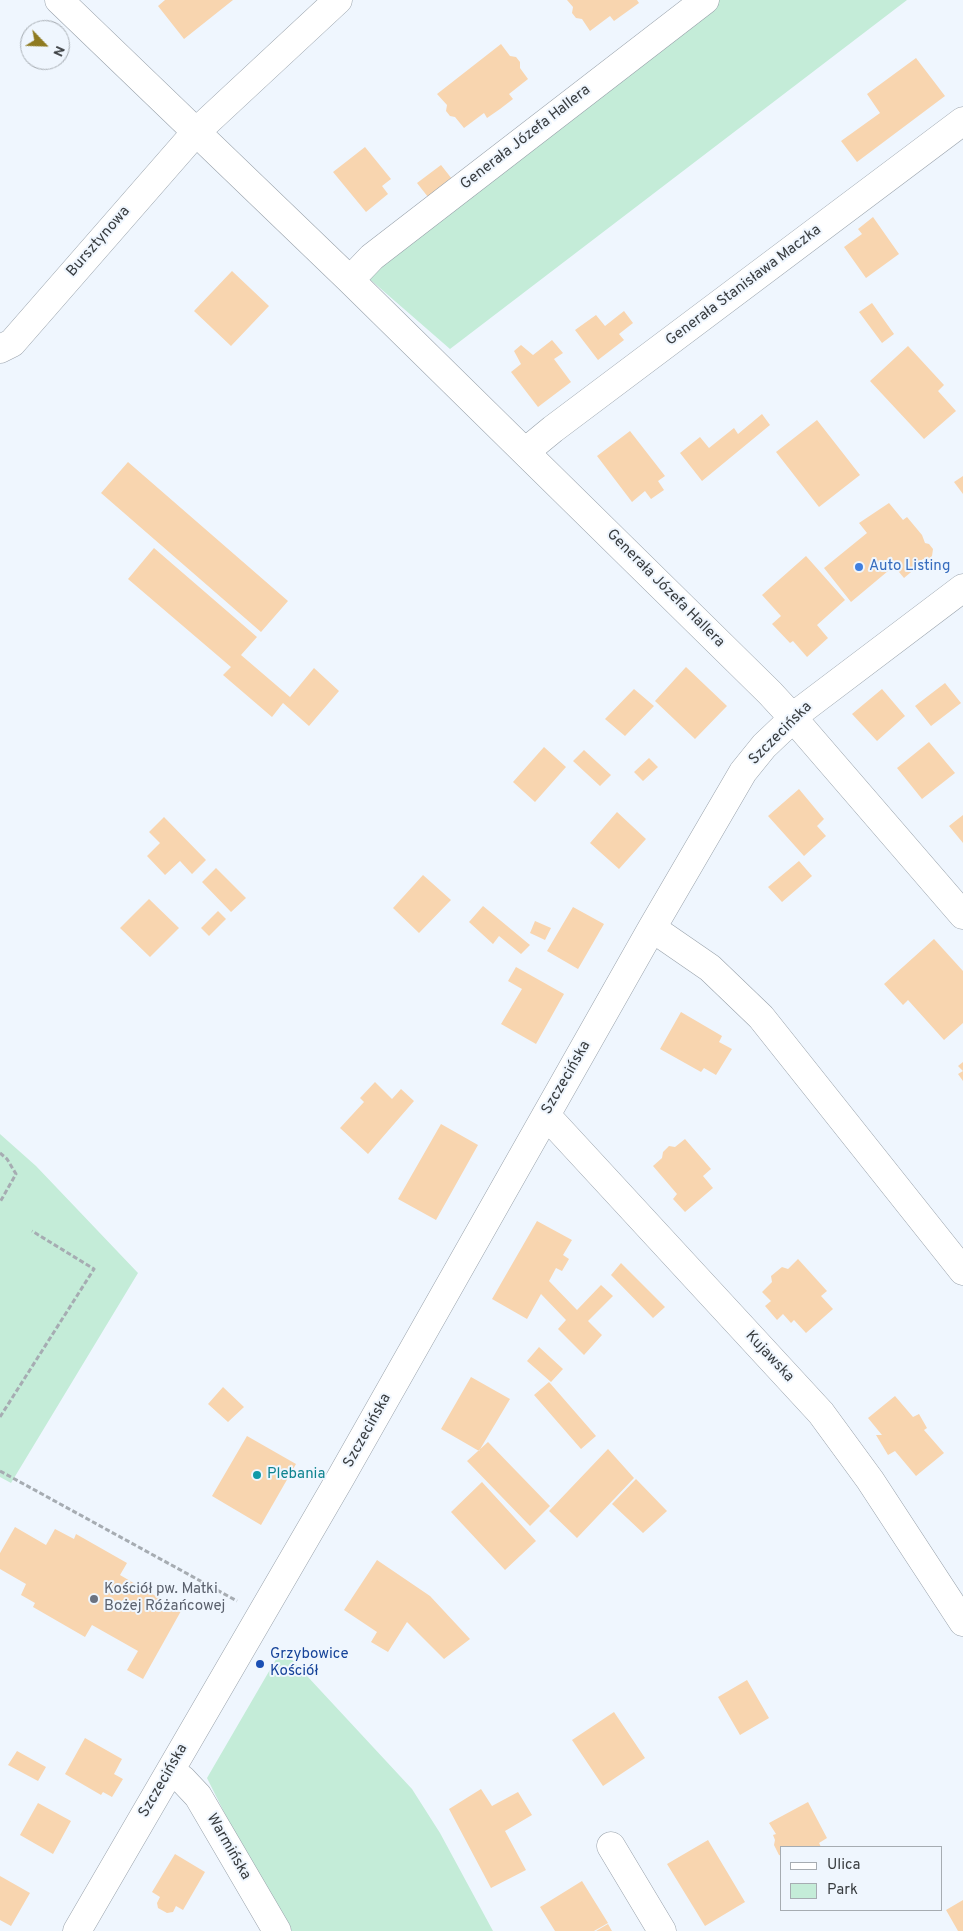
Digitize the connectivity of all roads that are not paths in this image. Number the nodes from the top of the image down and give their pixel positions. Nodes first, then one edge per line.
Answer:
1 (59, 0) edge
2 (338, 0) edge
3 (705, 0) edge
4 (963, 121) edge
5 (196, 132) junction
6 (350, 280) junction
7 (0, 349) edge
8 (526, 452) junction
9 (963, 588) edge
10 (793, 718) junction
11 (963, 915) edge
12 (652, 928) junction
13 (546, 1115) junction
14 (963, 1271) edge
15 (963, 1622) edge
16 (170, 1772) junction
17 (612, 1846) dead end
18 (77, 1931) edge
19 (277, 1931) edge
20 (662, 1931) edge

1 - 5 street, Generała Józefa Hallera
2 - 5 street, Bursztynowa
3 - 6 street, Generała Józefa Hallera
4 - 8 street, Generała Stanisława Maczka
5 - 6 street, Generała Józefa Hallera
5 - 7 street, Bursztynowa
6 - 8 street, Generała Józefa Hallera
8 - 10 street, Generała Józefa Hallera
9 - 10 street, Szczecińska
10 - 11 street, Generała Józefa Hallera
10 - 12 street, Szczecińska
12 - 13 street, Szczecińska
12 - 14 street
13 - 15 street, Kujawska
13 - 16 street, Szczecińska
16 - 18 street, Szczecińska
16 - 19 street, Warmińska
17 - 20 street

